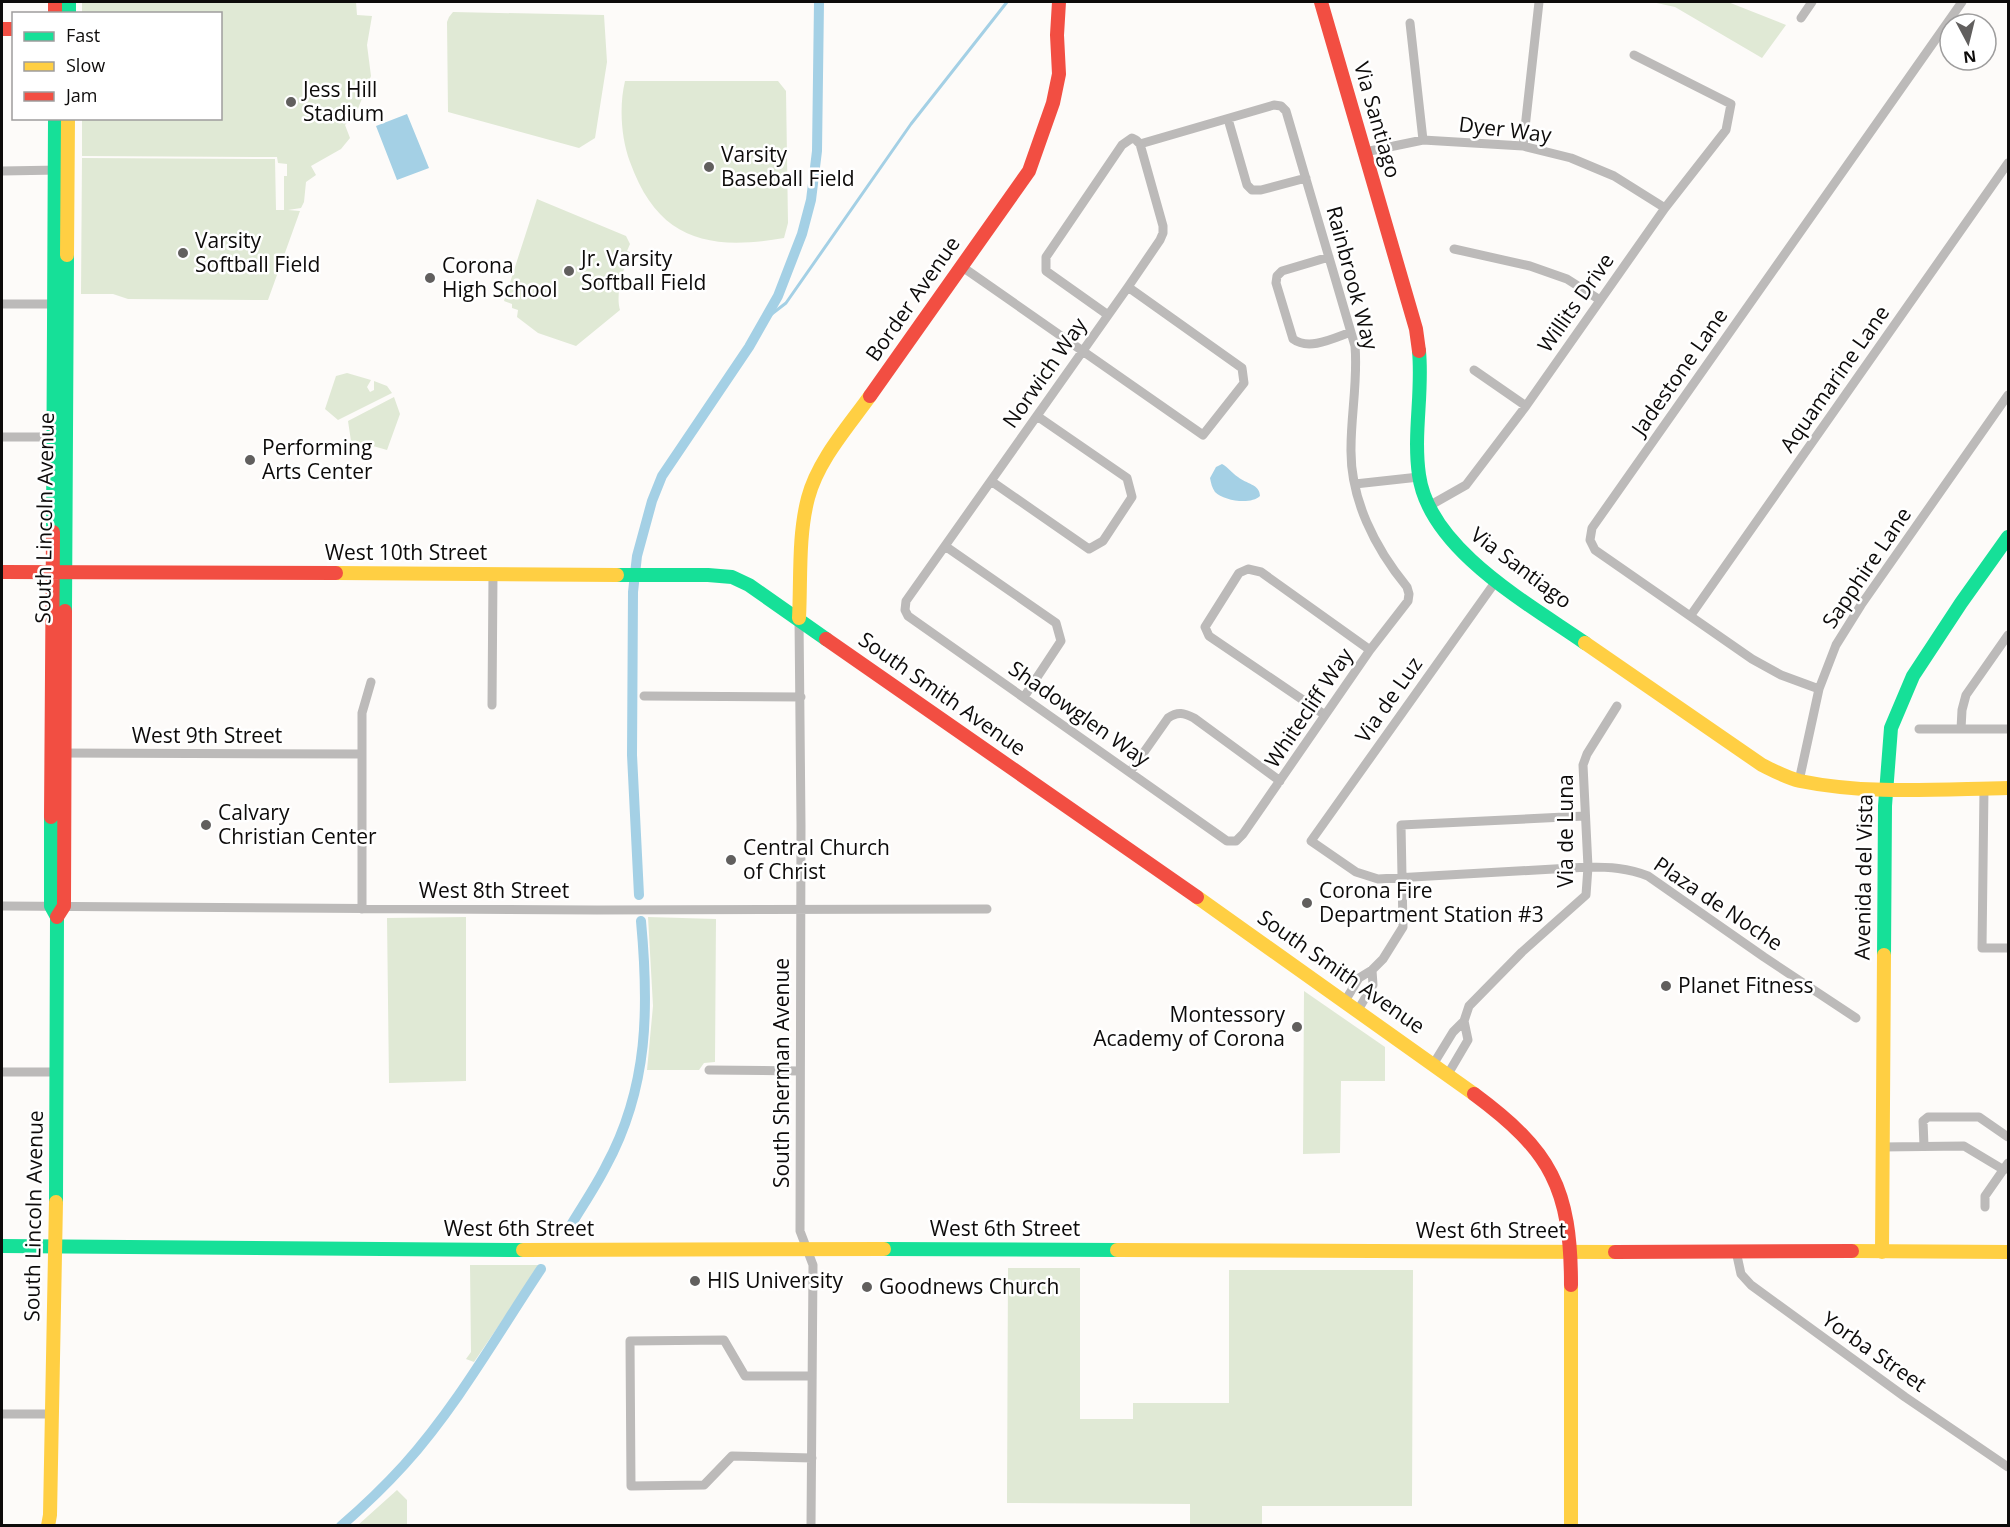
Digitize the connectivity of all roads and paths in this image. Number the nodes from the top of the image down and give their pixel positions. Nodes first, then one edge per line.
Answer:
1 (1059, 2) edge
2 (1321, 2) edge
3 (1539, 2) edge
4 (1812, 2) edge
5 (1962, 2) edge
6 (1801, 18) dead end
7 (1410, 23) dead end
8 (1634, 55) dead end
9 (1228, 119) junction
10 (55, 120) edge
11 (68, 120) edge
12 (1423, 140) junction
13 (1140, 144) junction
14 (1523, 146) junction
15 (1365, 152) junction
16 (2008, 164) edge
17 (61, 170) junction
18 (2, 171) edge
19 (1306, 178) junction
20 (1665, 208) junction
21 (1454, 249) dead end
22 (1329, 257) junction
23 (962, 266) junction
24 (1128, 287) junction
25 (1600, 300) junction
26 (2, 304) edge
27 (53, 304) junction
28 (1108, 315) junction
29 (1352, 332) junction
30 (1082, 351) junction
31 (1474, 370) dead end
32 (2008, 395) edge
33 (1526, 406) junction
34 (1037, 416) junction
35 (52, 437) junction
36 (2, 438) edge
37 (1419, 477) junction
38 (991, 481) junction
39 (1355, 484) junction
40 (1429, 506) junction
41 (2008, 537) edge
42 (945, 546) junction
43 (2, 572) edge
44 (58, 572) junction
45 (494, 574) junction
46 (1496, 580) junction
47 (1409, 594) joint
48 (905, 610) joint
49 (1691, 615) junction
50 (799, 618) junction
51 (2008, 635) edge
52 (1370, 650) junction
53 (371, 682) dead end
54 (1819, 689) junction
55 (644, 696) dead end
56 (801, 697) junction
57 (1024, 697) junction
58 (492, 705) dead end
59 (1617, 706) dead end
60 (1325, 715) junction
61 (1919, 729) dead end
62 (1961, 729) junction
63 (2008, 729) edge
64 (58, 753) junction
65 (362, 754) junction
66 (1130, 772) junction
67 (1281, 781) junction
68 (1799, 781) junction
69 (1886, 788) junction
70 (1984, 788) junction
71 (2008, 788) edge
72 (1585, 816) junction
73 (1236, 841) joint
74 (1311, 841) joint
75 (1588, 867) junction
76 (1401, 878) junction
77 (2, 906) edge
78 (362, 909) junction
79 (987, 909) dead end
80 (57, 910) junction
81 (801, 910) junction
82 (2008, 948) edge
83 (1372, 970) junction
84 (1345, 1001) junction
85 (1358, 1010) junction
86 (1856, 1018) dead end
87 (1464, 1022) junction
88 (1434, 1063) junction
89 (709, 1070) dead end
90 (800, 1071) junction
91 (2, 1072) edge
92 (57, 1072) junction
93 (1448, 1074) junction
94 (2008, 1137) edge
95 (1924, 1146) junction
96 (1882, 1147) junction
97 (2006, 1167) edge
98 (1985, 1207) dead end
99 (2, 1246) edge
100 (56, 1247) junction
101 (806, 1248) junction
102 (1736, 1251) junction
103 (1571, 1252) junction
104 (1882, 1252) junction
105 (2008, 1252) edge
106 (812, 1376) junction
107 (2, 1414) edge
108 (51, 1414) junction
109 (812, 1458) junction
110 (2008, 1467) edge
111 (50, 1522) edge
112 (812, 1526) edge
113 (1571, 1526) edge

1 - 23 main road, Border Avenue
2 - 15 main road, Via Santiago
3 - 14 street
4 - 6 street
5 - 49 street, Jadestone Lane
7 - 12 street
8 - 20 street, Willits Drive
9 - 13 street
9 - 19 street
9 - 19 street, Rainbrook Way
10 - 17 main road, South Lincoln Avenue
11 - 17 main road, South Lincoln Avenue
12 - 14 street, Dyer Way
12 - 15 street, Dyer Way
13 - 24 street, Norwich Way
13 - 28 street
14 - 20 street, Dyer Way
15 - 37 main road, Via Santiago
16 - 49 street, Aquamarine Lane
17 - 18 street
17 - 27 main road, South Lincoln Avenue
17 - 44 main road, South Lincoln Avenue
19 - 22 street, Rainbrook Way
20 - 25 street, Willits Drive
21 - 25 street
22 - 29 street, Rainbrook Way
22 - 29 street
23 - 30 street
23 - 50 main road, Border Avenue
24 - 28 street, Norwich Way
24 - 30 street
25 - 33 street, Willits Drive
26 - 27 street
27 - 35 main road, South Lincoln Avenue
28 - 30 street, Norwich Way
29 - 39 street, Rainbrook Way
30 - 34 street, Norwich Way
31 - 33 street
32 - 54 street, Sapphire Lane
33 - 40 street, Willits Drive
34 - 38 street, Norwich Way
34 - 38 street
35 - 36 street
35 - 44 main road, South Lincoln Avenue
37 - 39 street
37 - 40 main road, Via Santiago
38 - 42 street, Norwich Way
39 - 47 street, Rainbrook Way
40 - 46 main road, Via Santiago
41 - 69 main road, Avenida del Vista
42 - 48 street, Norwich Way
42 - 57 street
43 - 44 main road, West 10th Street
44 - 45 main road, West 10th Street
44 - 64 main road, South Lincoln Avenue
45 - 50 main road, West 10th Street
45 - 58 street
46 - 68 main road, Via Santiago
46 - 74 street, Via de Luz
47 - 52 street, Whitecliff Way
48 - 57 street, Shadowglen Way
49 - 54 street, Jadestone Lane
50 - 56 street, South Sherman Avenue
50 - 84 main road, South Smith Avenue
51 - 62 street
52 - 60 street, Whitecliff Way
52 - 60 street
53 - 65 street
54 - 68 street, Sapphire Lane
55 - 56 street
56 - 81 street, South Sherman Avenue
57 - 66 street, Shadowglen Way
59 - 72 street, Via de Luna
60 - 67 street, Whitecliff Way
61 - 62 street
62 - 63 street
64 - 65 street, West 9th Street
64 - 80 main road, South Lincoln Avenue
65 - 78 street
66 - 67 street
66 - 73 street, Shadowglen Way
67 - 73 street, Whitecliff Way
68 - 69 main road, Via Santiago
69 - 70 main road, Via Santiago
69 - 96 main road, Avenida del Vista
70 - 71 main road, Via Santiago
70 - 82 street
72 - 75 street, Via de Luna
72 - 76 street
74 - 76 street, Plaza de Noche
75 - 76 street, Plaza de Noche
75 - 86 street, Plaza de Noche
75 - 87 street, Via de Luna
76 - 83 street
77 - 80 street, West 8th Street
78 - 80 street, West 8th Street
78 - 81 street, West 8th Street
79 - 81 street, West 8th Street
80 - 92 main road, South Lincoln Avenue
81 - 90 street, South Sherman Avenue
83 - 84 street
83 - 85 street
84 - 85 main road, South Smith Avenue
85 - 88 main road, South Smith Avenue
87 - 88 street, Via de Luna
87 - 93 street, Via de Luna
88 - 93 main road, South Smith Avenue
89 - 90 street
90 - 101 street, South Sherman Avenue
91 - 92 street
92 - 100 main road, South Lincoln Avenue
93 - 103 main road, South Smith Avenue
94 - 95 street
95 - 96 street
95 - 97 street
96 - 104 main road, Avenida del Vista
97 - 98 street
99 - 100 main road, West 6th Street
100 - 101 main road, West 6th Street
100 - 108 main road, South Lincoln Avenue
101 - 103 main road, West 6th Street
101 - 106 street, South Sherman Avenue
102 - 103 main road, West 6th Street
102 - 104 main road, West 6th Street
102 - 110 street, Yorba Street
103 - 113 main road, South Smith Avenue
104 - 105 main road, West 6th Street
106 - 109 street, South Sherman Avenue
106 - 109 street
107 - 108 street
108 - 111 main road, South Lincoln Avenue
109 - 112 street, South Sherman Avenue

